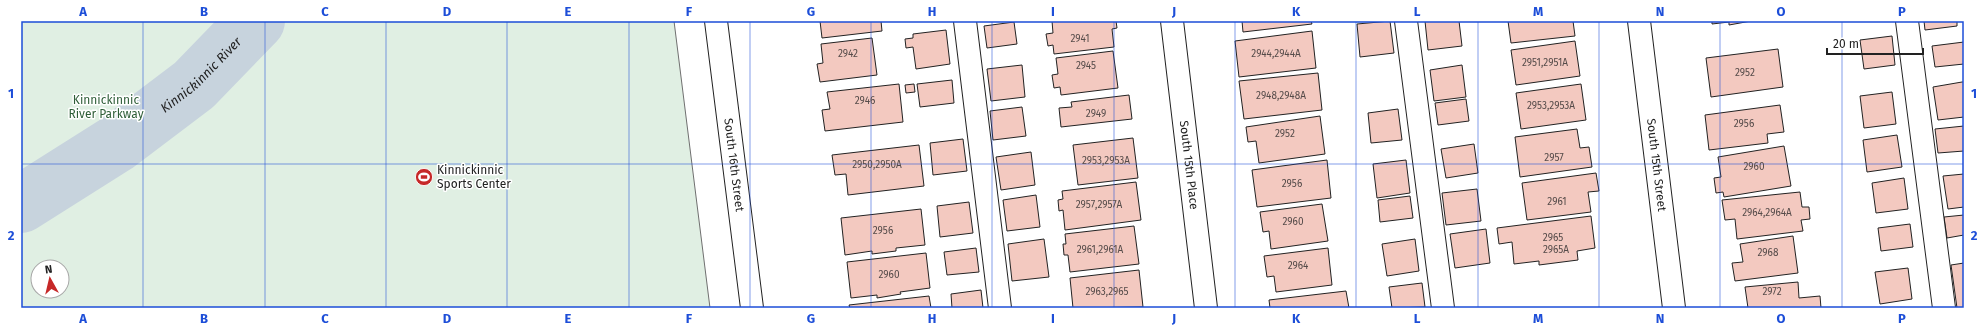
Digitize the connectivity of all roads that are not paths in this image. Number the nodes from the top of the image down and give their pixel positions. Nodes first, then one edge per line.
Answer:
1 (716, 21) edge
2 (965, 21) edge
3 (1172, 21) edge
4 (1406, 21) edge
5 (1639, 21) edge
6 (1907, 21) edge
7 (752, 308) edge
8 (1000, 308) edge
9 (1206, 308) edge
10 (1443, 308) edge
11 (1674, 308) edge
12 (1944, 308) edge

1 - 7 street, South 16th Street
2 - 8 street
3 - 9 street, South 15th Place
4 - 10 street
5 - 11 street, South 15th Street
6 - 12 street

